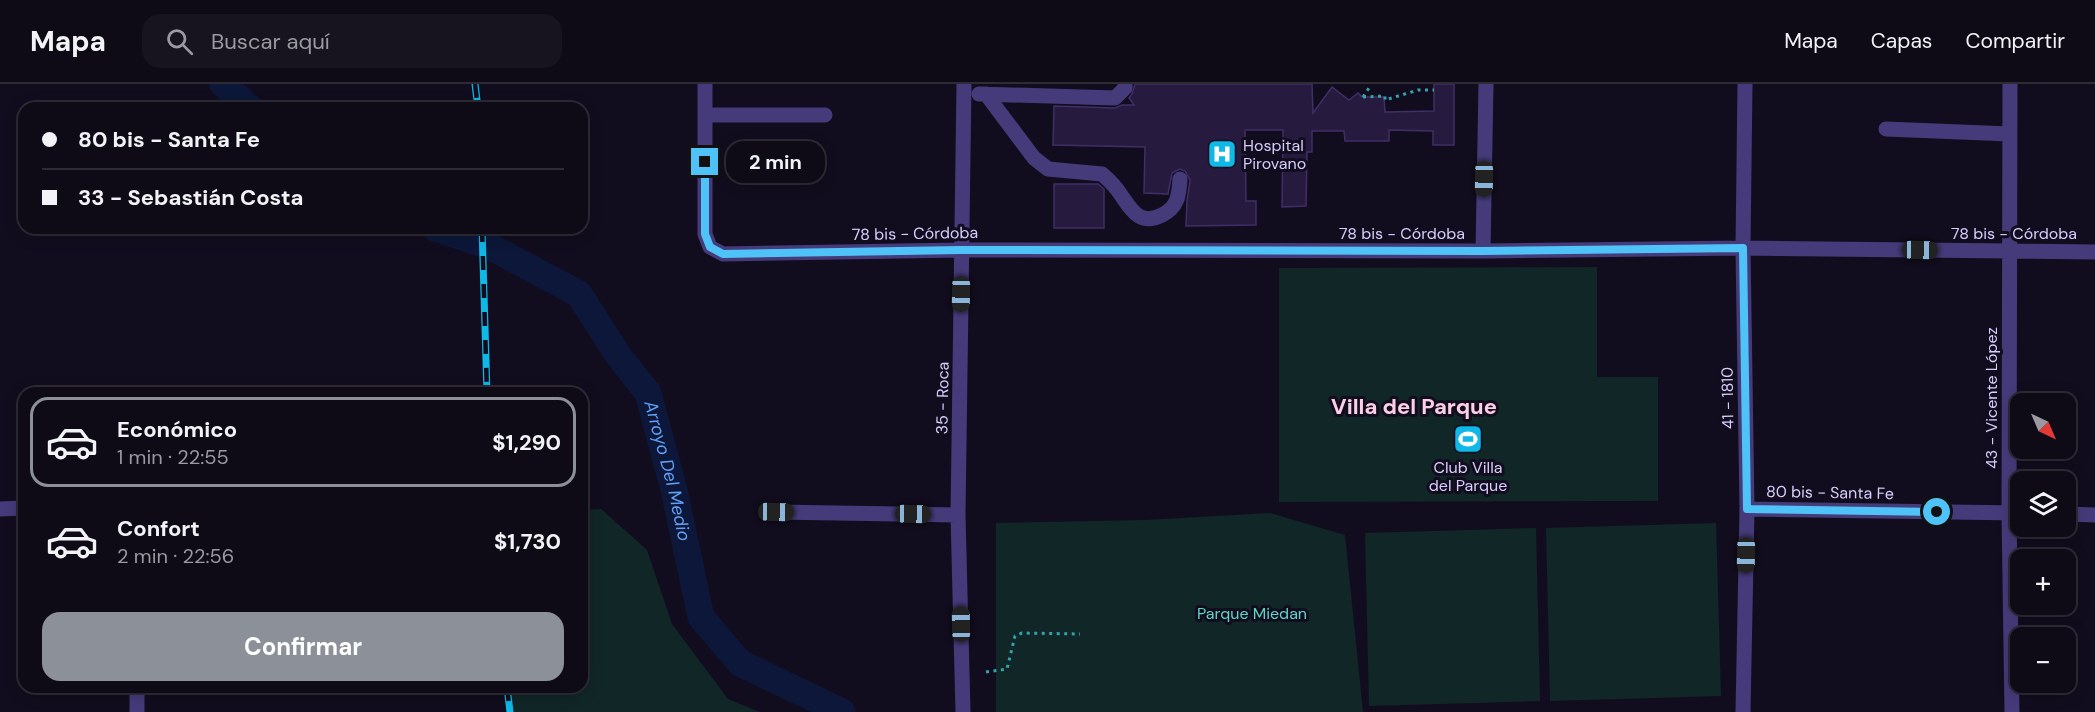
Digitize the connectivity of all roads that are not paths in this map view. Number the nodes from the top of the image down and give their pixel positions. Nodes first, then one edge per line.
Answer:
1 (705, 84) edge
2 (1055, 84) edge
3 (1125, 84) edge
4 (1486, 84) edge
5 (1745, 84) edge
6 (2010, 84) edge
7 (964, 89) edge
8 (986, 94) junction
9 (1027, 95) junction
10 (705, 114) junction
11 (825, 115) dead end
12 (1886, 129) dead end
13 (2010, 134) junction
14 (1180, 179) dead end
15 (1743, 248) junction
16 (961, 250) junction
17 (1483, 251) junction
18 (2009, 251) junction
19 (2095, 252) edge
20 (2014, 471) edge
21 (18, 508) edge
22 (0, 509) edge
23 (1747, 509) junction
24 (776, 512) dead end
25 (2010, 513) edge
26 (958, 514) junction
27 (2076, 514) edge
28 (2095, 514) edge
29 (2015, 537) edge
30 (137, 693) edge
31 (137, 712) edge
32 (963, 712) edge
33 (1743, 712) edge
34 (2012, 712) edge

1 - 10 street
2 - 9 street
3 - 9 street
4 - 17 street
5 - 15 street, 41 - 1810
6 - 13 street, 43 - Vicente López
7 - 8 street
7 - 16 street, 35 - Roca
8 - 9 street
8 - 14 street
10 - 11 street
10 - 16 street, 78 bis - Córdoba
12 - 13 street
13 - 18 street, 43 - Vicente López
15 - 17 street, 78 bis - Córdoba
15 - 18 street, 78 bis - Córdoba
15 - 23 street, 41 - 1810
16 - 17 street, 78 bis - Córdoba
16 - 26 street, 35 - Roca
18 - 19 street, 78 bis - Córdoba
18 - 20 street, 43 - Vicente López
21 - 22 street
23 - 25 street, 80 bis - Santa Fe
23 - 33 street, 41 - 1810
24 - 26 street
26 - 32 street, 35 - Roca
27 - 28 street
29 - 34 street, 43 - Vicente López
30 - 31 street

